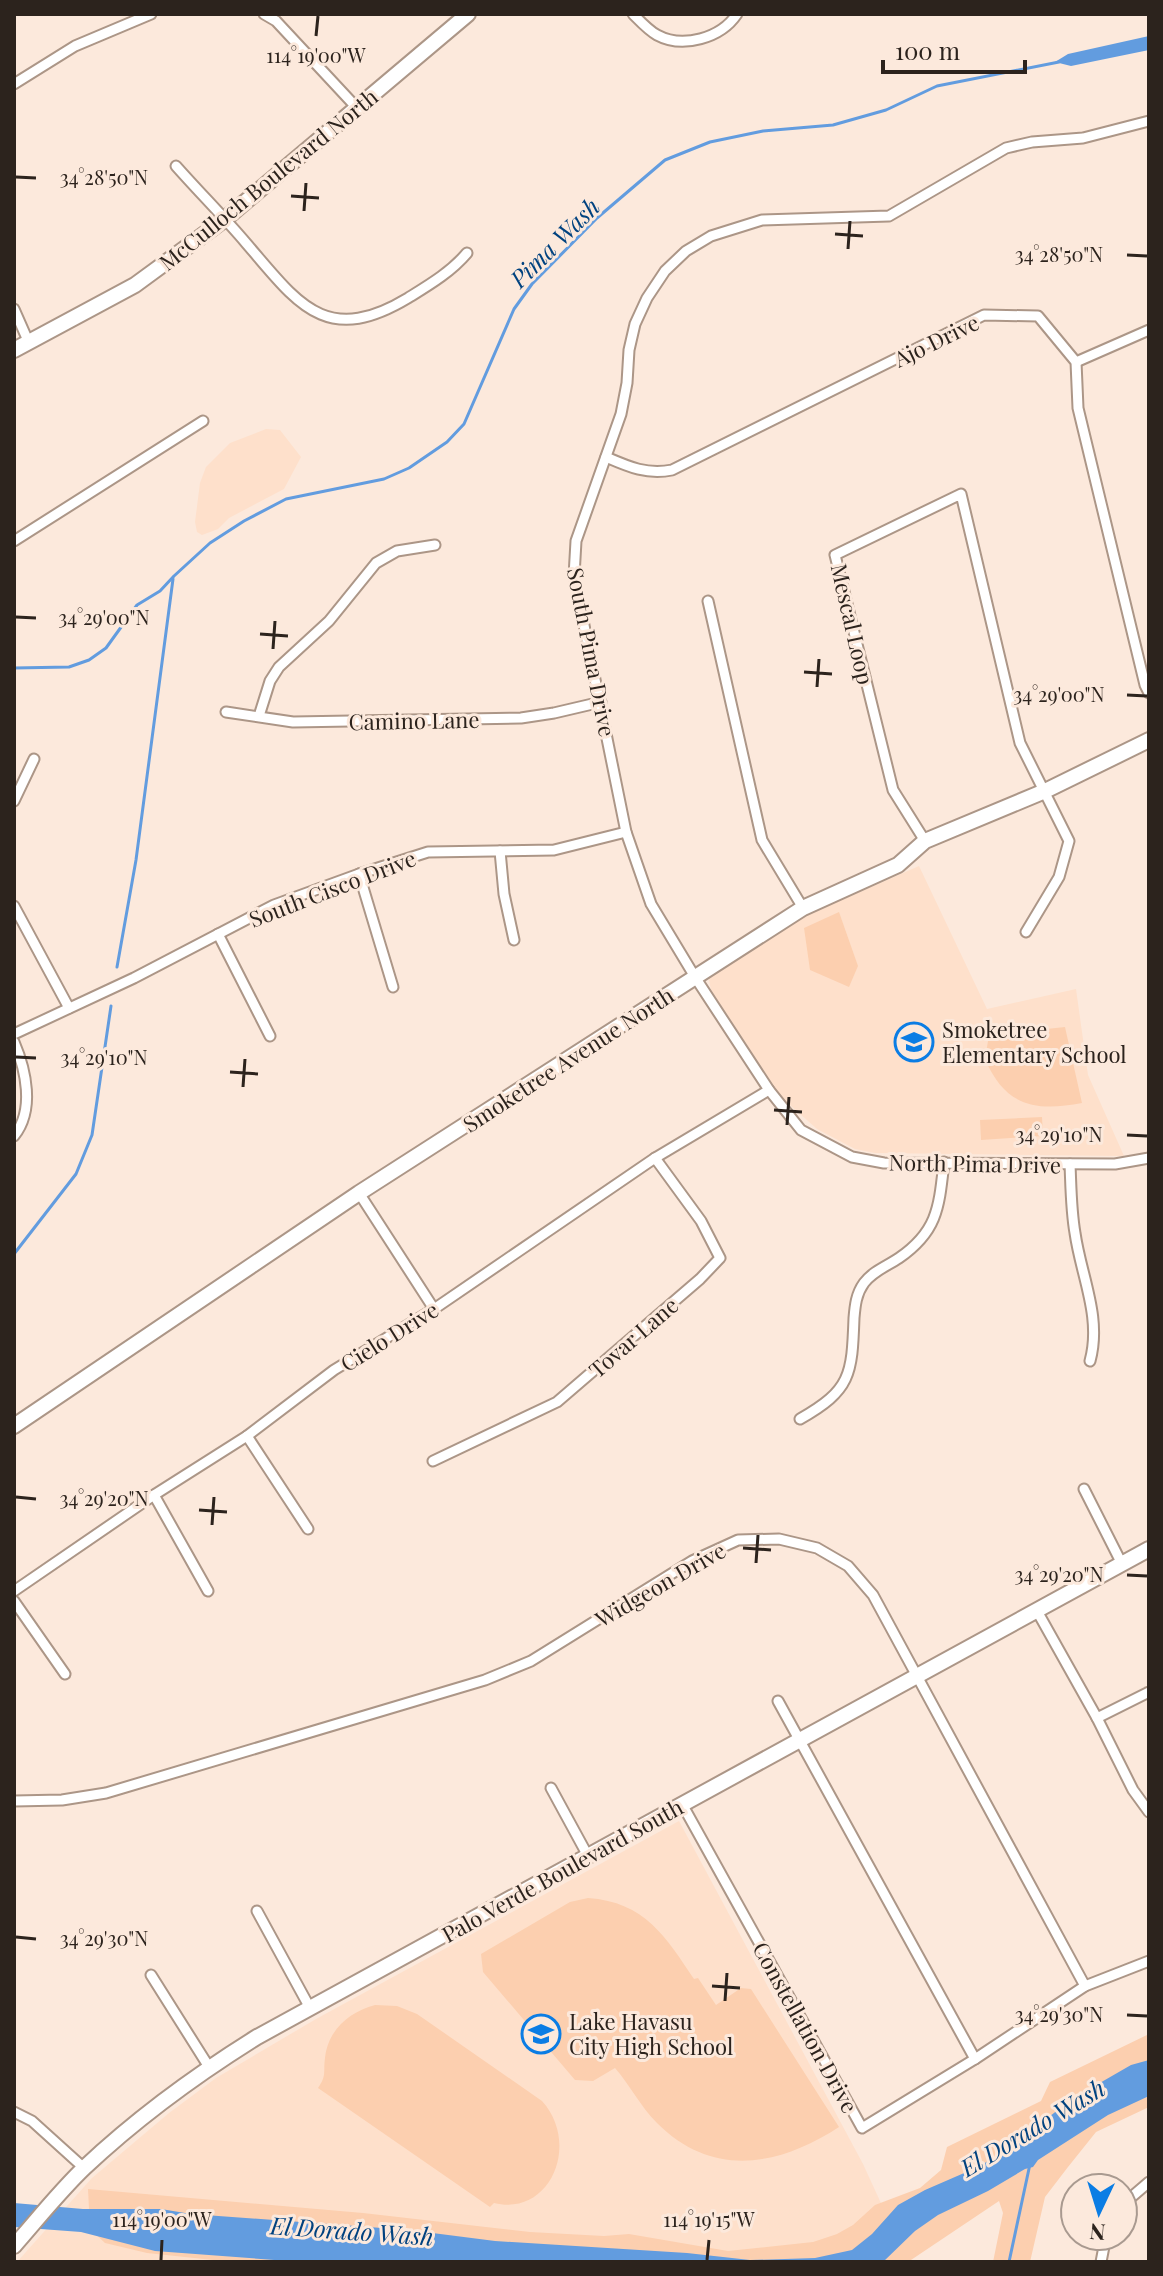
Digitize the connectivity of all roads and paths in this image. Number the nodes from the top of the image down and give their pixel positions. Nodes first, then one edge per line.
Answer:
1 (151, 14) edge
2 (264, 14) edge
3 (468, 14) edge
4 (633, 14) edge
5 (737, 14) edge
6 (14, 84) edge
7 (357, 108) junction
8 (1149, 121) edge
9 (176, 166) dead end
10 (225, 219) junction
11 (467, 253) dead end
12 (14, 309) edge
13 (1149, 330) edge
14 (29, 343) junction
15 (14, 350) edge
16 (1076, 362) junction
17 (203, 421) dead end
18 (606, 457) junction
19 (14, 541) edge
20 (435, 545) dead end
21 (708, 601) dead end
22 (1149, 693) edge
23 (601, 702) junction
24 (226, 712) dead end
25 (259, 716) junction
26 (1149, 740) edge
27 (34, 759) dead end
28 (1045, 791) junction
29 (14, 801) edge
30 (626, 832) junction
31 (925, 841) junction
32 (500, 851) junction
33 (359, 874) junction
34 (14, 906) edge
35 (803, 908) junction
36 (1026, 932) dead end
37 (218, 934) junction
38 (514, 940) dead end
39 (695, 977) junction
40 (393, 987) dead end
41 (69, 1008) junction
42 (14, 1034) edge
43 (270, 1036) dead end
44 (14, 1042) edge
45 (769, 1090) junction
46 (14, 1136) edge
47 (655, 1158) junction
48 (1149, 1158) edge
49 (944, 1162) junction
50 (1070, 1164) junction
51 (359, 1193) junction
52 (434, 1309) junction
53 (1090, 1361) dead end
54 (800, 1419) dead end
55 (14, 1426) edge
56 (247, 1436) junction
57 (433, 1461) dead end
58 (1084, 1489) dead end
59 (154, 1495) junction
60 (308, 1529) dead end
61 (1149, 1549) edge
62 (1122, 1564) junction
63 (14, 1591) edge
64 (208, 1591) dead end
65 (14, 1601) edge
66 (1037, 1611) junction
67 (65, 1674) dead end
68 (918, 1675) junction
69 (1149, 1692) edge
70 (778, 1701) dead end
71 (1097, 1718) junction
72 (800, 1741) junction
73 (551, 1788) dead end
74 (14, 1801) edge
75 (682, 1804) junction
76 (1149, 1812) edge
77 (588, 1856) junction
78 (257, 1911) dead end
79 (1149, 1961) edge
80 (151, 1975) dead end
81 (1085, 1986) junction
82 (310, 2008) junction
83 (975, 2059) junction
84 (209, 2067) junction
85 (14, 2112) edge
86 (84, 2168) junction
87 (14, 2246) edge

1 - 6 street
2 - 7 street
3 - 7 main road, McCulloch Boulevard North
4 - 5 street
7 - 10 main road, McCulloch Boulevard North
8 - 18 street, South Pima Drive
9 - 10 street
10 - 11 street
10 - 14 main road, McCulloch Boulevard North
12 - 14 street
13 - 16 street
14 - 15 main road, McCulloch Boulevard North
16 - 18 street, Ajo Drive
16 - 22 street
17 - 19 street
18 - 23 street, South Pima Drive
20 - 25 street
21 - 35 street
23 - 25 street, Camino Lane
23 - 30 street, South Pima Drive
24 - 25 street, Camino Lane
26 - 28 main road, Smoketree Avenue North
27 - 29 street
28 - 31 main road, Smoketree Avenue North
28 - 31 street, Mescal Loop
28 - 36 street
30 - 32 street, South Cisco Drive
30 - 39 street, South Pima Drive
31 - 35 main road, Smoketree Avenue North
32 - 33 street, South Cisco Drive
32 - 38 street
33 - 37 street, South Cisco Drive
33 - 40 street
34 - 41 street
35 - 39 main road, Smoketree Avenue North
37 - 41 street, South Cisco Drive
37 - 43 street
39 - 45 street, North Pima Drive
39 - 51 main road, Smoketree Avenue North
41 - 42 street, South Cisco Drive
44 - 46 street
45 - 47 street, Cielo Drive
45 - 49 street, North Pima Drive
47 - 52 street, Cielo Drive
47 - 57 street, Tovar Lane
48 - 50 street, North Pima Drive
49 - 50 street, North Pima Drive
49 - 54 street
50 - 53 street
51 - 52 street
51 - 55 main road, Smoketree Avenue North
52 - 56 street, Cielo Drive
56 - 59 street, Cielo Drive
56 - 60 street
58 - 62 street
59 - 63 street, Cielo Drive
59 - 64 street
61 - 62 main road, Palo Verde Boulevard South
62 - 66 main road, Palo Verde Boulevard South
65 - 67 street
66 - 68 main road, Palo Verde Boulevard South
66 - 71 street
68 - 72 main road, Palo Verde Boulevard South
68 - 74 street, Widgeon Drive
68 - 81 street, Widgeon Drive
69 - 71 street
70 - 72 street
71 - 76 street
72 - 75 main road, Palo Verde Boulevard South
72 - 83 street
73 - 77 street
75 - 77 main road, Palo Verde Boulevard South
75 - 83 street, Constellation Drive
77 - 82 main road, Palo Verde Boulevard South
78 - 82 street
79 - 81 street, Constellation Drive
80 - 84 street
81 - 83 street, Constellation Drive
82 - 84 main road, Palo Verde Boulevard South
84 - 86 main road, Palo Verde Boulevard South
85 - 86 street
86 - 87 main road, Palo Verde Boulevard South

